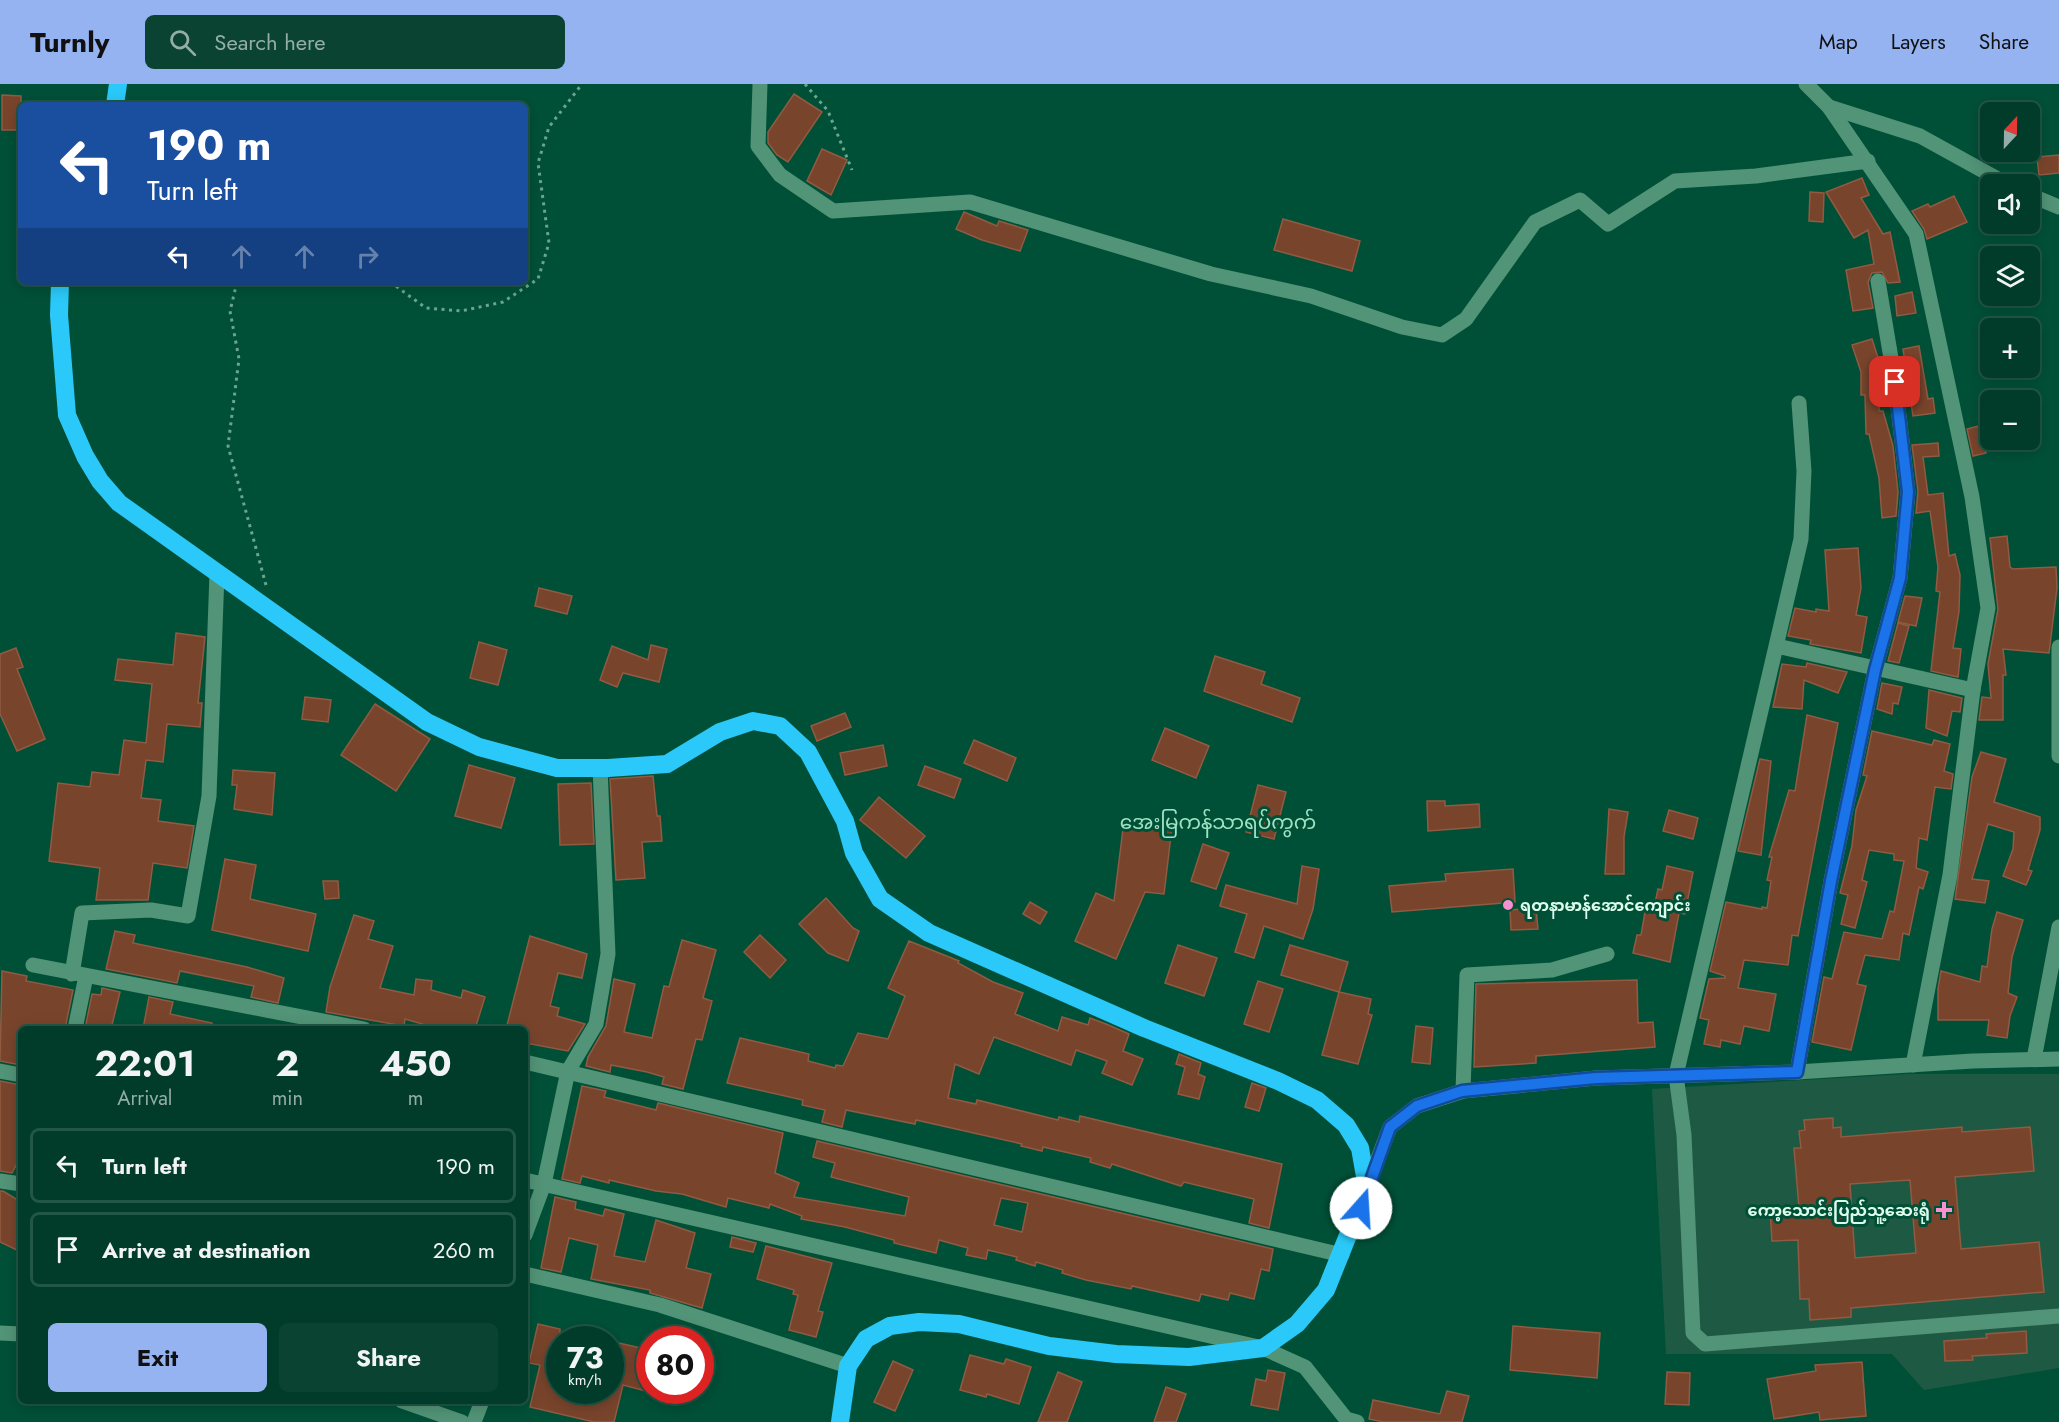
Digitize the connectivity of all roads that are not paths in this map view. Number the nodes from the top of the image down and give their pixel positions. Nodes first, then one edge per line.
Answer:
1 (118, 84) edge
2 (760, 84) edge
3 (1806, 84) edge
4 (115, 102) edge
5 (1829, 106) junction
6 (1868, 161) junction
7 (1989, 174) edge
8 (2040, 199) edge
9 (2059, 207) edge
10 (1878, 281) dead end
11 (60, 285) edge
12 (1799, 403) dead end
13 (217, 573) junction
14 (1777, 646) junction
15 (2059, 647) edge
16 (1875, 670) junction
17 (1973, 690) junction
18 (2059, 756) edge
19 (600, 768) junction
20 (2058, 931) edge
21 (1607, 954) dead end
22 (33, 965) dead end
23 (79, 975) junction
24 (75, 1026) edge
25 (348, 1026) edge
26 (2034, 1059) junction
27 (2059, 1059) edge
28 (528, 1063) edge
29 (1913, 1065) junction
30 (0, 1071) edge
31 (568, 1071) junction
32 (1797, 1072) junction
33 (18, 1074) edge
34 (1676, 1075) junction
35 (1462, 1091) junction
36 (0, 1180) edge
37 (528, 1181) edge
38 (18, 1183) edge
39 (544, 1184) junction
40 (1367, 1188) junction
41 (528, 1226) edge
42 (1342, 1255) junction
43 (528, 1275) edge
44 (2059, 1316) edge
45 (0, 1333) edge
46 (18, 1334) edge
47 (1263, 1348) junction
48 (848, 1366) junction
49 (411, 1404) edge
50 (481, 1404) edge
51 (462, 1422) edge
52 (474, 1422) edge
53 (840, 1422) edge
54 (1357, 1422) edge

1 - 4 highway
2 - 6 street
3 - 5 street
5 - 6 street
5 - 7 street
6 - 17 street
8 - 9 street
10 - 16 street
11 - 13 highway
12 - 14 street
13 - 19 highway
13 - 23 street
14 - 16 street
14 - 34 street
15 - 18 street
16 - 17 street
16 - 32 street
17 - 29 street
19 - 31 street
19 - 40 highway
20 - 26 street
21 - 35 street
22 - 23 street
23 - 24 street
23 - 25 street
26 - 27 street
26 - 29 street
28 - 31 street
29 - 32 street
30 - 33 street
31 - 39 street
31 - 42 street
32 - 34 street
34 - 35 street
34 - 44 street
35 - 40 street
36 - 38 street
37 - 39 street
39 - 41 street
39 - 47 street
40 - 42 highway
42 - 47 highway
43 - 48 street
45 - 46 street
47 - 48 highway
47 - 54 street
48 - 53 highway
49 - 51 street
50 - 52 street

